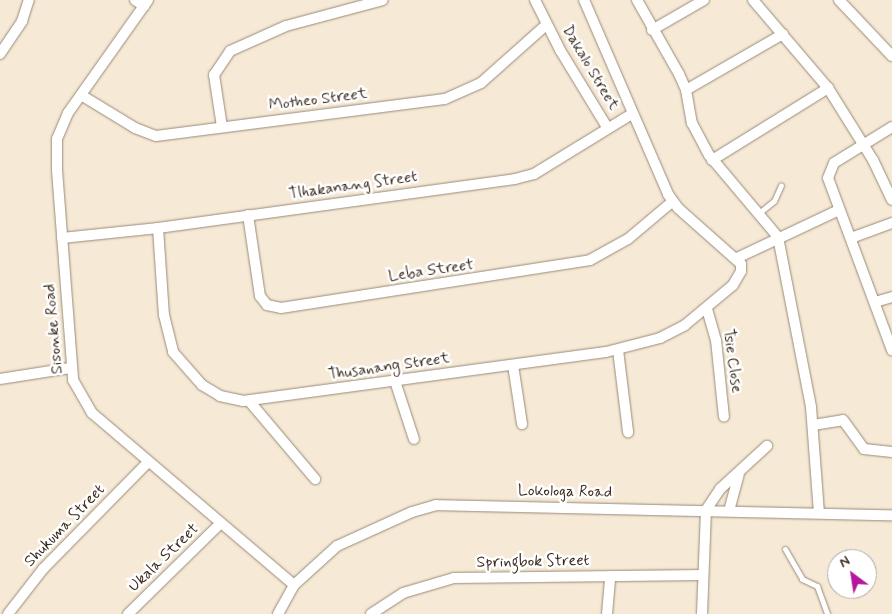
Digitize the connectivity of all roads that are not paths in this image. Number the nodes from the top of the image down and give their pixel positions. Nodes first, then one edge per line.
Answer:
1 (29, 0) edge
2 (383, 0) edge
3 (534, 0) edge
4 (584, 0) edge
5 (637, 0) edge
6 (704, 0) edge
7 (753, 0) edge
8 (839, 0) edge
9 (142, 2) edge
10 (546, 25) junction
11 (652, 30) junction
12 (783, 34) junction
13 (0, 54) edge
14 (892, 56) edge
15 (828, 88) junction
16 (686, 90) junction
17 (81, 95) junction
18 (632, 114) junction
19 (607, 127) junction
20 (892, 127) edge
21 (222, 128) junction
22 (864, 144) junction
23 (712, 160) junction
24 (781, 185) dead end
25 (892, 200) edge
26 (672, 202) junction
27 (839, 210) junction
28 (759, 213) junction
29 (248, 216) junction
30 (892, 224) edge
31 (158, 228) junction
32 (778, 237) junction
33 (62, 238) junction
34 (851, 238) junction
35 (736, 258) junction
36 (892, 297) edge
37 (875, 302) junction
38 (707, 309) junction
39 (618, 350) junction
40 (892, 350) edge
41 (514, 365) junction
42 (70, 368) junction
43 (0, 379) edge
44 (395, 381) junction
45 (250, 402) junction
46 (724, 417) dead end
47 (522, 424) dead end
48 (813, 424) junction
49 (628, 432) dead end
50 (414, 439) dead end
51 (767, 446) dead end
52 (892, 452) edge
53 (147, 463) junction
54 (738, 474) junction
55 (315, 479) dead end
56 (706, 510) junction
57 (729, 511) junction
58 (819, 513) junction
59 (892, 516) edge
60 (221, 523) junction
61 (784, 549) dead end
62 (703, 575) junction
63 (610, 576) junction
64 (294, 585) junction
65 (8, 614) edge
66 (128, 614) edge
67 (278, 614) edge
68 (371, 614) edge
69 (607, 614) edge
70 (702, 614) edge
71 (827, 614) edge

1 - 13 street
2 - 21 street
3 - 10 street, Dakalo Street
4 - 18 street, Dakalo Street
5 - 11 street
6 - 11 street
7 - 12 street
8 - 14 street
9 - 17 street, Sisonke Road
10 - 19 street, Dakalo Street
10 - 21 street, Motheo Street
11 - 16 street
12 - 15 street
12 - 16 street
15 - 22 street
15 - 23 street
16 - 23 street
17 - 21 street, Motheo Street
17 - 33 street, Sisonke Road
18 - 19 street, Tlhakanang Street
18 - 26 street, Dakalo Street
19 - 29 street, Tlhakanang Street
20 - 22 street
22 - 25 street
22 - 27 street
23 - 28 street
24 - 28 lane
26 - 29 street, Leba Street
26 - 35 street, Dakalo Street
27 - 32 street
27 - 34 street
28 - 32 street
29 - 31 street, Tlhakanang Street
30 - 34 street
31 - 33 street, Tlhakanang Street
31 - 45 street, Thusanang Street
32 - 35 street
32 - 48 street
33 - 42 street, Sisonke Road
34 - 37 street
35 - 38 street, Thusanang Street
36 - 37 street
37 - 40 street
38 - 39 street, Thusanang Street
38 - 46 street, Tsie Close
39 - 41 street, Thusanang Street
39 - 49 street
41 - 44 street, Thusanang Street
41 - 47 street
42 - 43 street
42 - 53 street, Sisonke Road
44 - 45 street, Thusanang Street
44 - 50 street
45 - 55 street
48 - 52 street
48 - 58 street
51 - 54 street
53 - 60 street, Sisonke Road
53 - 65 street, Shukuma Street
54 - 56 street
54 - 57 street
56 - 57 street, Lokologa Road
56 - 62 street
56 - 64 street, Lokologa Road
57 - 58 street, Lokologa Road
58 - 59 street, Lokologa Road
60 - 64 street, Sisonke Road
60 - 66 street, Ukala Street
61 - 71 lane
62 - 63 street, Springbok Street
62 - 70 street
63 - 68 street, Springbok Street
63 - 69 street
64 - 67 street, Lokologa Road

